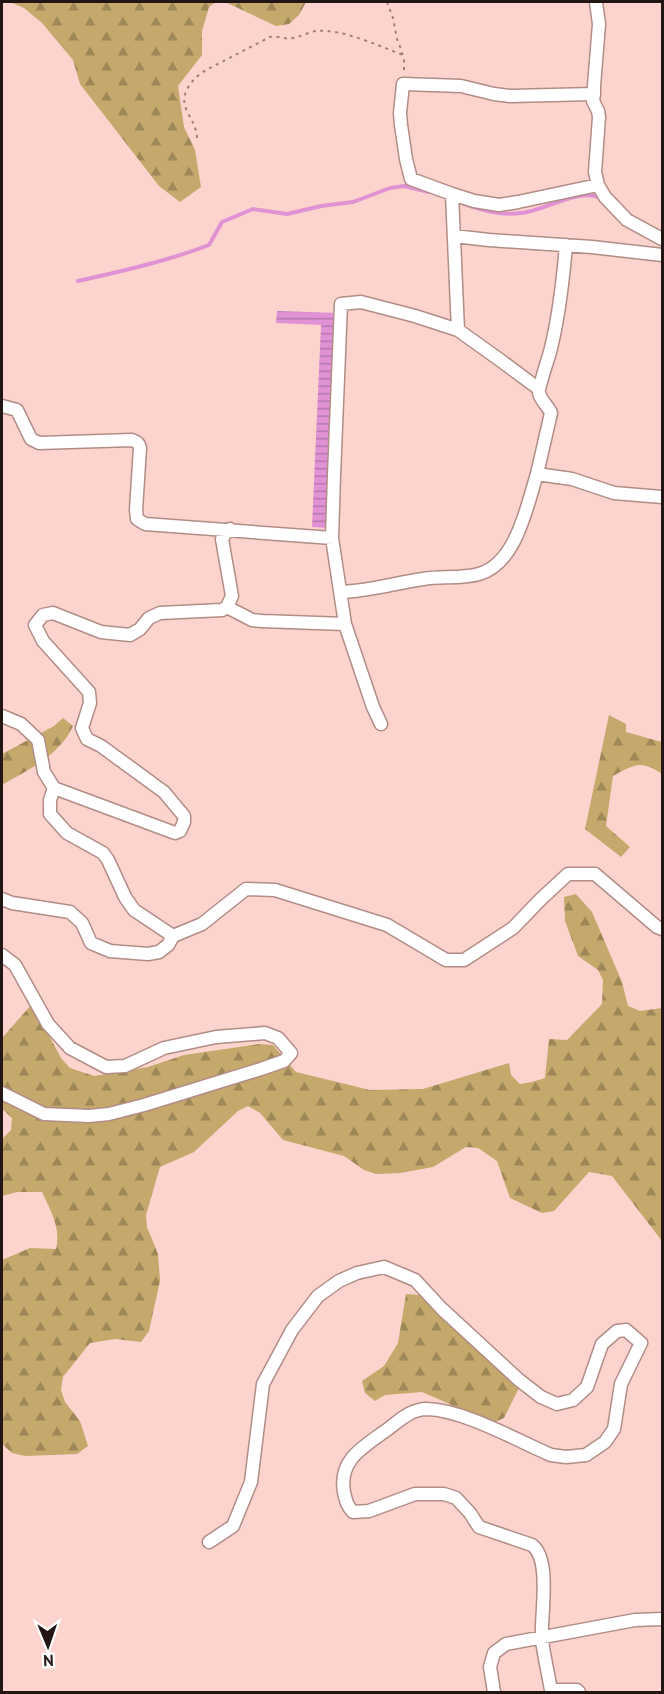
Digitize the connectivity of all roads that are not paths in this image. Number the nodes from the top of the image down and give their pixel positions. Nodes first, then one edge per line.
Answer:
1 (596, 2) edge
2 (594, 94) junction
3 (598, 185) junction
4 (452, 194) junction
5 (454, 236) junction
6 (663, 239) edge
7 (566, 245) junction
8 (663, 255) edge
9 (458, 330) junction
10 (539, 389) junction
11 (2, 406) edge
12 (537, 474) junction
13 (663, 497) edge
14 (230, 529) junction
15 (333, 538) junction
16 (341, 592) junction
17 (227, 608) junction
18 (345, 624) junction
19 (2, 716) edge
20 (381, 724) dead end
21 (54, 788) junction
22 (2, 898) edge
23 (663, 929) edge
24 (173, 936) junction
25 (2, 955) edge
26 (2, 1093) edge
27 (209, 1542) dead end
28 (663, 1619) edge
29 (542, 1638) junction
30 (494, 1692) edge
31 (579, 1692) edge

1 - 2 street
2 - 3 street
2 - 4 street
3 - 4 street
3 - 6 street
4 - 5 street
5 - 7 street
5 - 9 street
7 - 8 street
7 - 10 street
9 - 10 street
9 - 15 street
10 - 12 street
11 - 14 street
12 - 13 street
12 - 16 street
14 - 15 street
14 - 17 street
15 - 16 street
16 - 18 street
17 - 18 street
17 - 21 street
18 - 20 street
19 - 21 street
21 - 24 street
22 - 24 street
23 - 24 street
25 - 26 street
27 - 29 street
28 - 29 street
29 - 30 street
29 - 31 street

